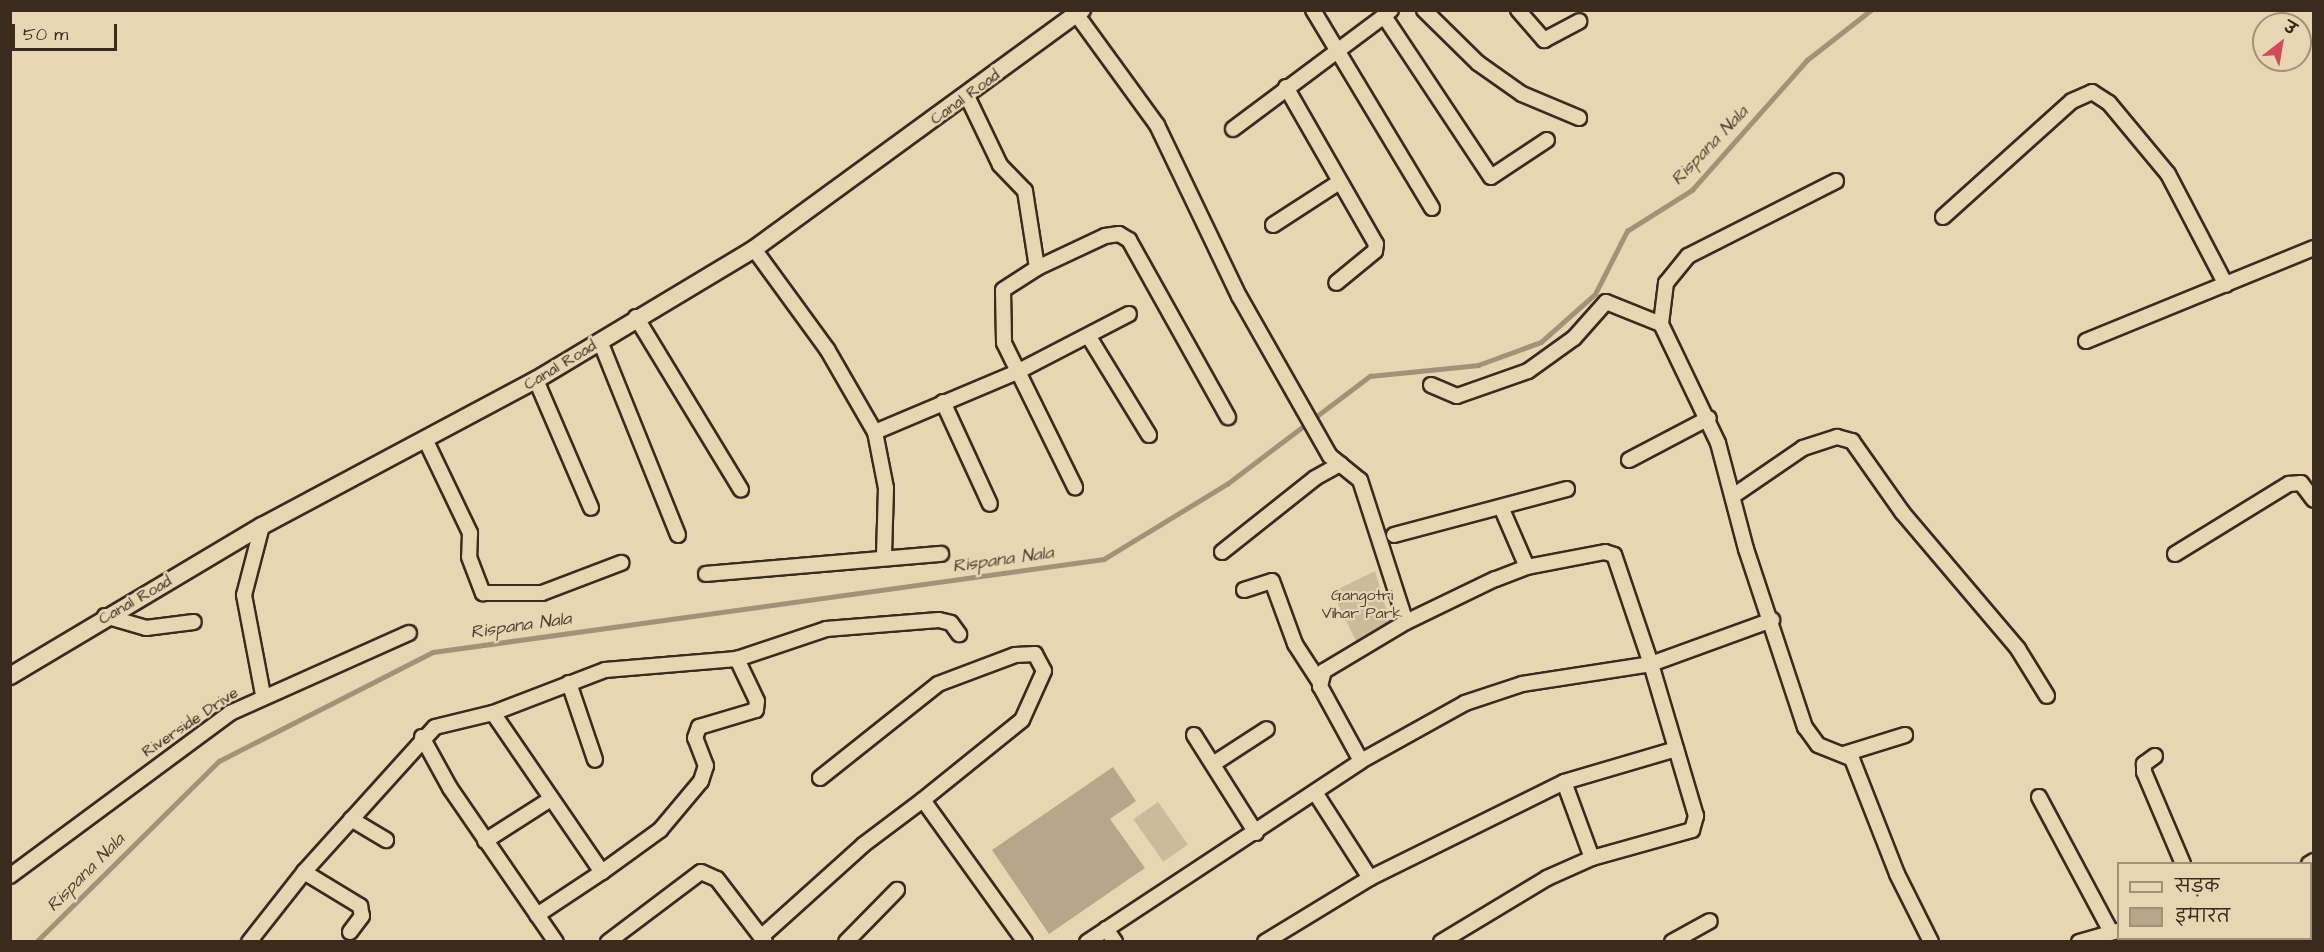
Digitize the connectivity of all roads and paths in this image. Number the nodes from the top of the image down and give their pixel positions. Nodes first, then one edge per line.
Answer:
1 (1313, 10) edge
2 (1424, 10) edge
3 (1518, 10) edge
4 (1080, 13) edge
5 (1388, 13) edge
6 (1579, 21) dead end
7 (1337, 48) junction
8 (1286, 87) junction
9 (967, 96) junction
10 (1579, 118) dead end
11 (1233, 129) dead end
12 (1546, 140) dead end
13 (1836, 182) dead end
14 (1338, 183) junction
15 (1432, 208) dead end
16 (1943, 217) dead end
17 (1273, 225) dead end
18 (2313, 248) edge
19 (754, 249) junction
20 (1037, 268) junction
21 (1336, 283) dead end
22 (2226, 285) junction
23 (1129, 314) dead end
24 (636, 317) junction
25 (1661, 324) junction
26 (1089, 337) junction
27 (600, 341) junction
28 (2086, 341) dead end
29 (1017, 372) junction
30 (536, 380) junction
31 (1431, 385) dead end
32 (943, 402) junction
33 (1228, 417) dead end
34 (1709, 418) junction
35 (875, 432) junction
36 (1149, 435) dead end
37 (426, 441) junction
38 (1335, 460) junction
39 (1629, 460) dead end
40 (1075, 487) dead end
41 (1567, 489) dead end
42 (741, 490) dead end
43 (1733, 496) junction
44 (2313, 500) edge
45 (990, 504) dead end
46 (591, 507) dead end
47 (1501, 507) junction
48 (262, 526) junction
49 (678, 534) dead end
50 (1394, 535) dead end
51 (1222, 552) dead end
52 (941, 554) dead end
53 (2175, 554) dead end
54 (884, 555) junction
55 (621, 563) dead end
56 (1527, 567) junction
57 (706, 574) dead end
58 (1244, 590) dead end
59 (105, 616) junction
60 (1772, 620) junction
61 (194, 622) dead end
62 (1406, 622) junction
63 (409, 633) dead end
64 (959, 634) dead end
65 (737, 659) junction
66 (1651, 664) junction
67 (10, 676) edge
68 (1319, 681) junction
69 (569, 683) junction
70 (263, 694) junction
71 (2046, 696) dead end
72 (493, 713) junction
73 (1267, 729) dead end
74 (1194, 735) dead end
75 (1905, 735) dead end
76 (422, 737) junction
77 (1676, 748) junction
78 (1844, 754) junction
79 (2155, 756) dead end
80 (595, 760) dead end
81 (1361, 761) junction
82 (1213, 764) junction
83 (820, 778) dead end
84 (1564, 782) junction
85 (1316, 794) junction
86 (2040, 797) dead end
87 (549, 800) junction
88 (923, 800) junction
89 (351, 819) junction
90 (1256, 833) junction
91 (386, 840) dead end
92 (485, 841) junction
93 (1592, 858) junction
94 (2182, 862) edge
95 (304, 872) junction
96 (602, 872) junction
97 (10, 876) edge
98 (1370, 878) junction
99 (897, 890) dead end
100 (537, 915) junction
101 (1710, 921) dead end
102 (1106, 929) junction
103 (2115, 931) edge
104 (350, 932) dead end
105 (763, 939) edge
106 (608, 941) edge
107 (249, 942) edge
108 (556, 942) edge
109 (846, 942) edge
110 (1025, 942) edge
111 (1087, 942) edge
112 (1115, 942) edge
113 (1265, 942) edge
114 (1441, 942) edge
115 (1672, 942) edge
116 (1931, 942) edge
117 (2079, 942) edge

1 - 7 street
2 - 10 street
3 - 6 street
4 - 9 street, Canal Road
4 - 38 street
5 - 7 street
5 - 12 street
7 - 8 street
7 - 15 street
8 - 11 street
8 - 14 street
9 - 19 street, Canal Road
9 - 20 street
13 - 25 street
14 - 17 street
14 - 21 street
16 - 22 street
18 - 22 street
19 - 24 street, Canal Road
19 - 35 street
20 - 29 street
20 - 33 street
22 - 28 street
23 - 26 street
24 - 27 street, Canal Road
24 - 42 street
25 - 31 street
25 - 34 street
26 - 29 street
26 - 36 street
27 - 30 street, Canal Road
27 - 49 street
29 - 32 street
29 - 40 street
30 - 37 street, Canal Road
30 - 46 street
32 - 35 street
32 - 45 street
34 - 39 street
34 - 43 street
35 - 54 street
37 - 48 street, Canal Road
37 - 55 street
38 - 51 street
38 - 62 street
41 - 47 street
43 - 60 street
43 - 71 street
44 - 53 street
47 - 50 street
47 - 56 street
48 - 59 street, Canal Road
48 - 70 street
52 - 54 street
54 - 57 street
56 - 62 street
56 - 66 street
58 - 68 street
59 - 61 street
59 - 67 street, Canal Road
60 - 66 street
60 - 78 street
62 - 68 street
63 - 70 street, Riverside Drive
64 - 65 street
65 - 69 street
65 - 96 street
66 - 77 street
66 - 81 street
68 - 81 street
69 - 72 street
69 - 80 street
70 - 97 street, Riverside Drive
72 - 76 street
72 - 87 street
73 - 82 street
74 - 82 street
75 - 78 street
76 - 89 street
76 - 92 street
77 - 84 street
77 - 93 street
78 - 116 street
79 - 94 street
81 - 85 street
82 - 90 street
83 - 88 street
84 - 93 street
84 - 98 street
85 - 90 street
85 - 98 street
86 - 103 street
87 - 92 street
87 - 96 street
88 - 105 street
88 - 110 street
89 - 91 street
89 - 95 street
90 - 102 street
92 - 100 street
93 - 114 street
95 - 104 street
95 - 107 street
96 - 100 street
98 - 113 street
99 - 109 street
100 - 108 street
101 - 115 street
102 - 111 street
102 - 112 street
103 - 117 street
105 - 106 street

